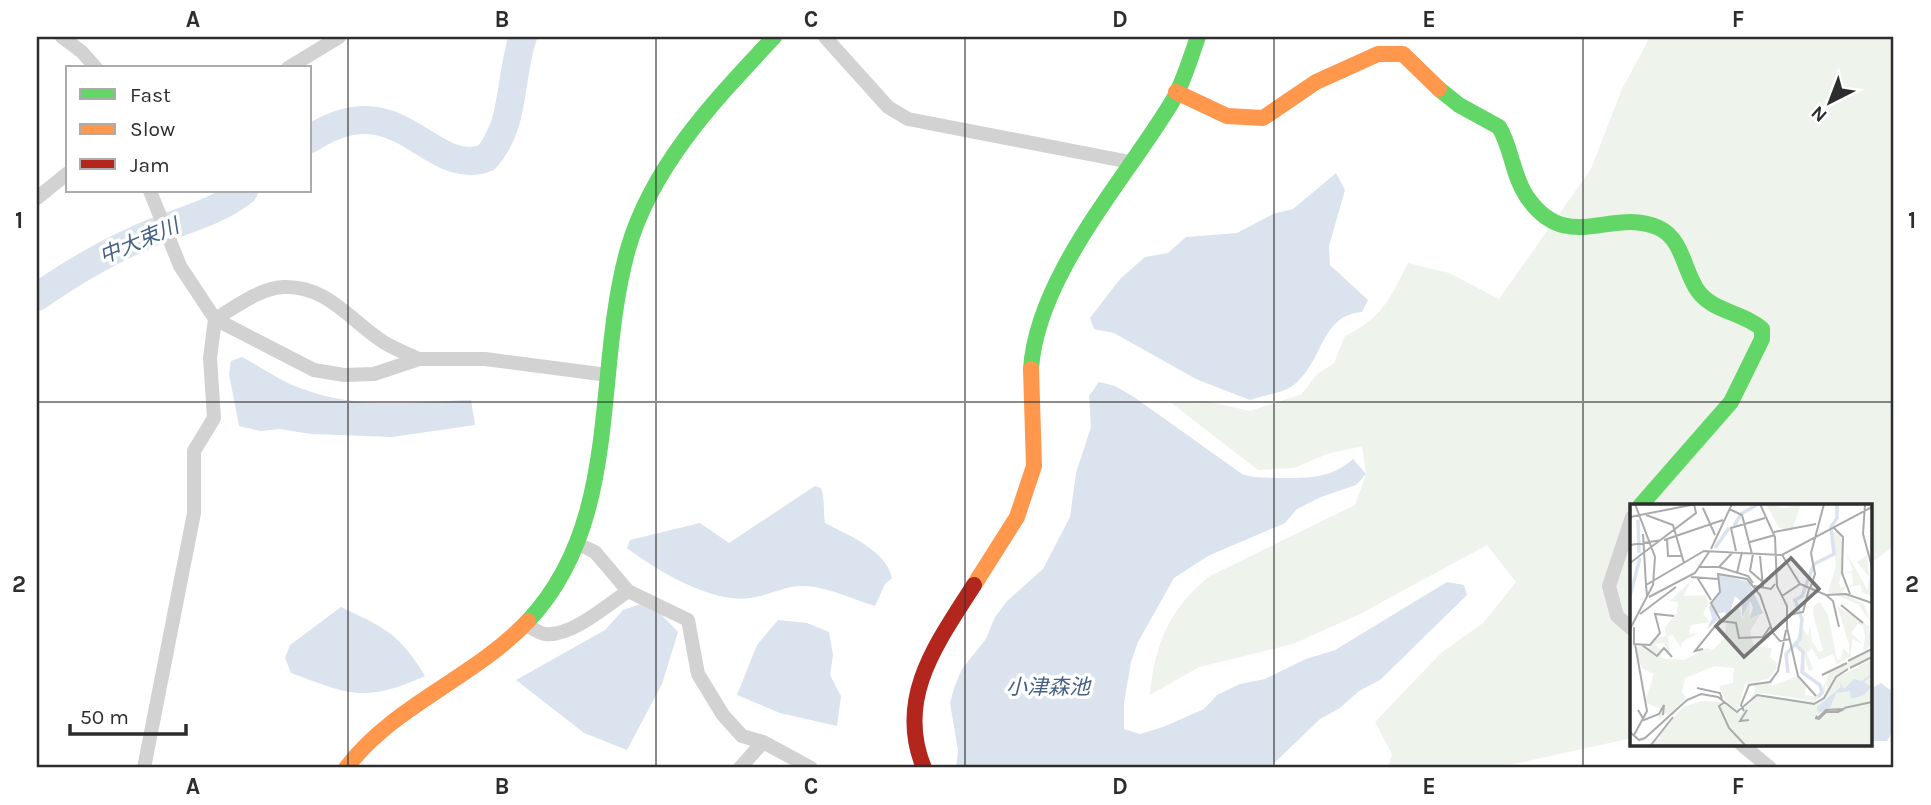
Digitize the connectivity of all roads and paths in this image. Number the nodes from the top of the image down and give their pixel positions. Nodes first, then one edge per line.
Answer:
1 (62, 37) edge
2 (339, 37) edge
3 (774, 37) edge
4 (825, 37) edge
5 (1198, 37) edge
6 (94, 66) edge
7 (291, 66) edge
8 (1176, 92) junction
9 (1130, 162) junction
10 (66, 175) edge
11 (150, 192) edge
12 (37, 198) edge
13 (215, 319) junction
14 (419, 359) junction
15 (608, 374) junction
16 (1642, 504) edge
17 (1630, 523) edge
18 (578, 544) junction
19 (628, 591) junction
20 (525, 625) junction
21 (1630, 627) edge
22 (762, 742) junction
23 (1743, 746) edge
24 (144, 768) edge
25 (346, 768) edge
26 (740, 768) edge
27 (811, 768) edge
28 (924, 768) edge
29 (1770, 768) edge

1 - 6 street
2 - 7 street
3 - 15 street
4 - 9 street
5 - 8 street
8 - 9 street
8 - 16 street
9 - 28 street
10 - 12 street
11 - 13 street
13 - 14 street
13 - 14 street
13 - 24 street
14 - 15 street
15 - 18 street
17 - 21 street
18 - 19 street
18 - 20 street
19 - 20 street
19 - 22 street
20 - 25 street
22 - 26 street
22 - 27 street
23 - 29 street

